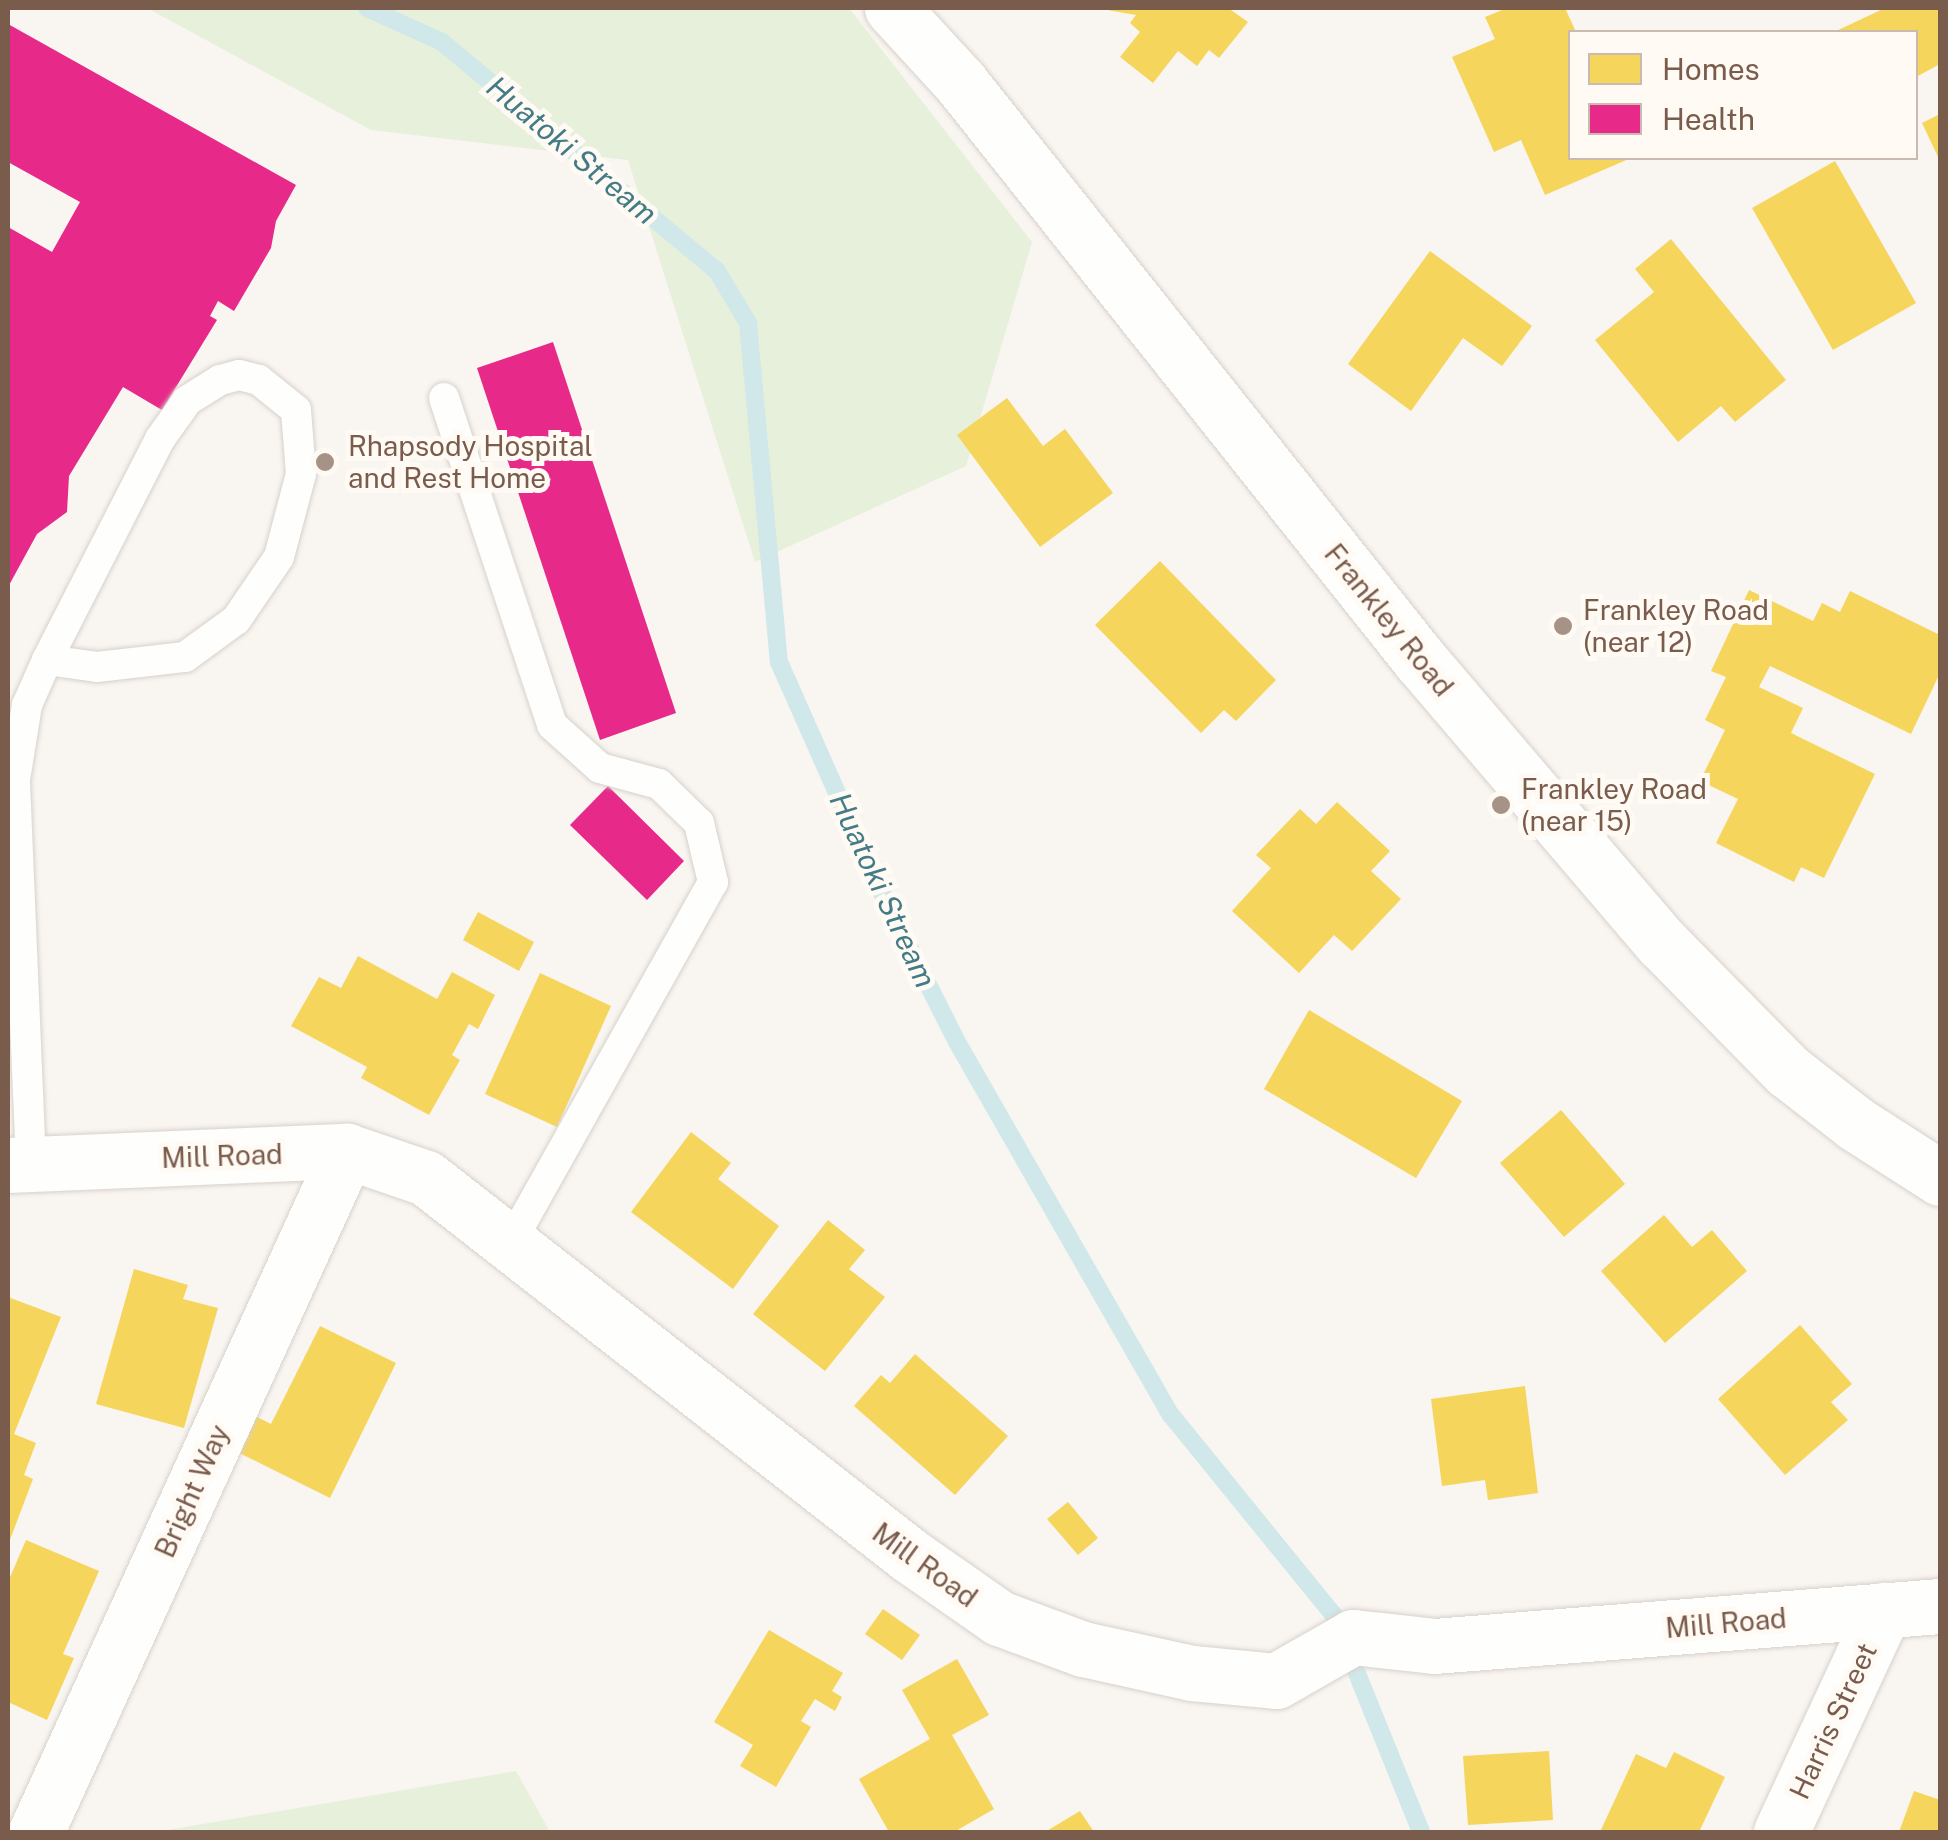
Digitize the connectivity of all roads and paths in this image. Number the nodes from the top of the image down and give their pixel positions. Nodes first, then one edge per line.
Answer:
1 (892, 8) edge
2 (444, 398) dead end
3 (30, 677) edge
4 (347, 1150) junction
5 (19, 1164) edge
6 (1940, 1178) edge
7 (510, 1244) junction
8 (1940, 1606) edge
9 (1884, 1610) junction
10 (36, 1832) edge
11 (1781, 1832) edge

1 - 6 street, Frankley Road
2 - 7 lane
3 - 3 lane
3 - 5 lane
4 - 5 street, Mill Road
4 - 7 street, Mill Road
4 - 10 street, Bright Way
7 - 9 street, Mill Road
8 - 9 street, Mill Road
9 - 11 street, Harris Street

